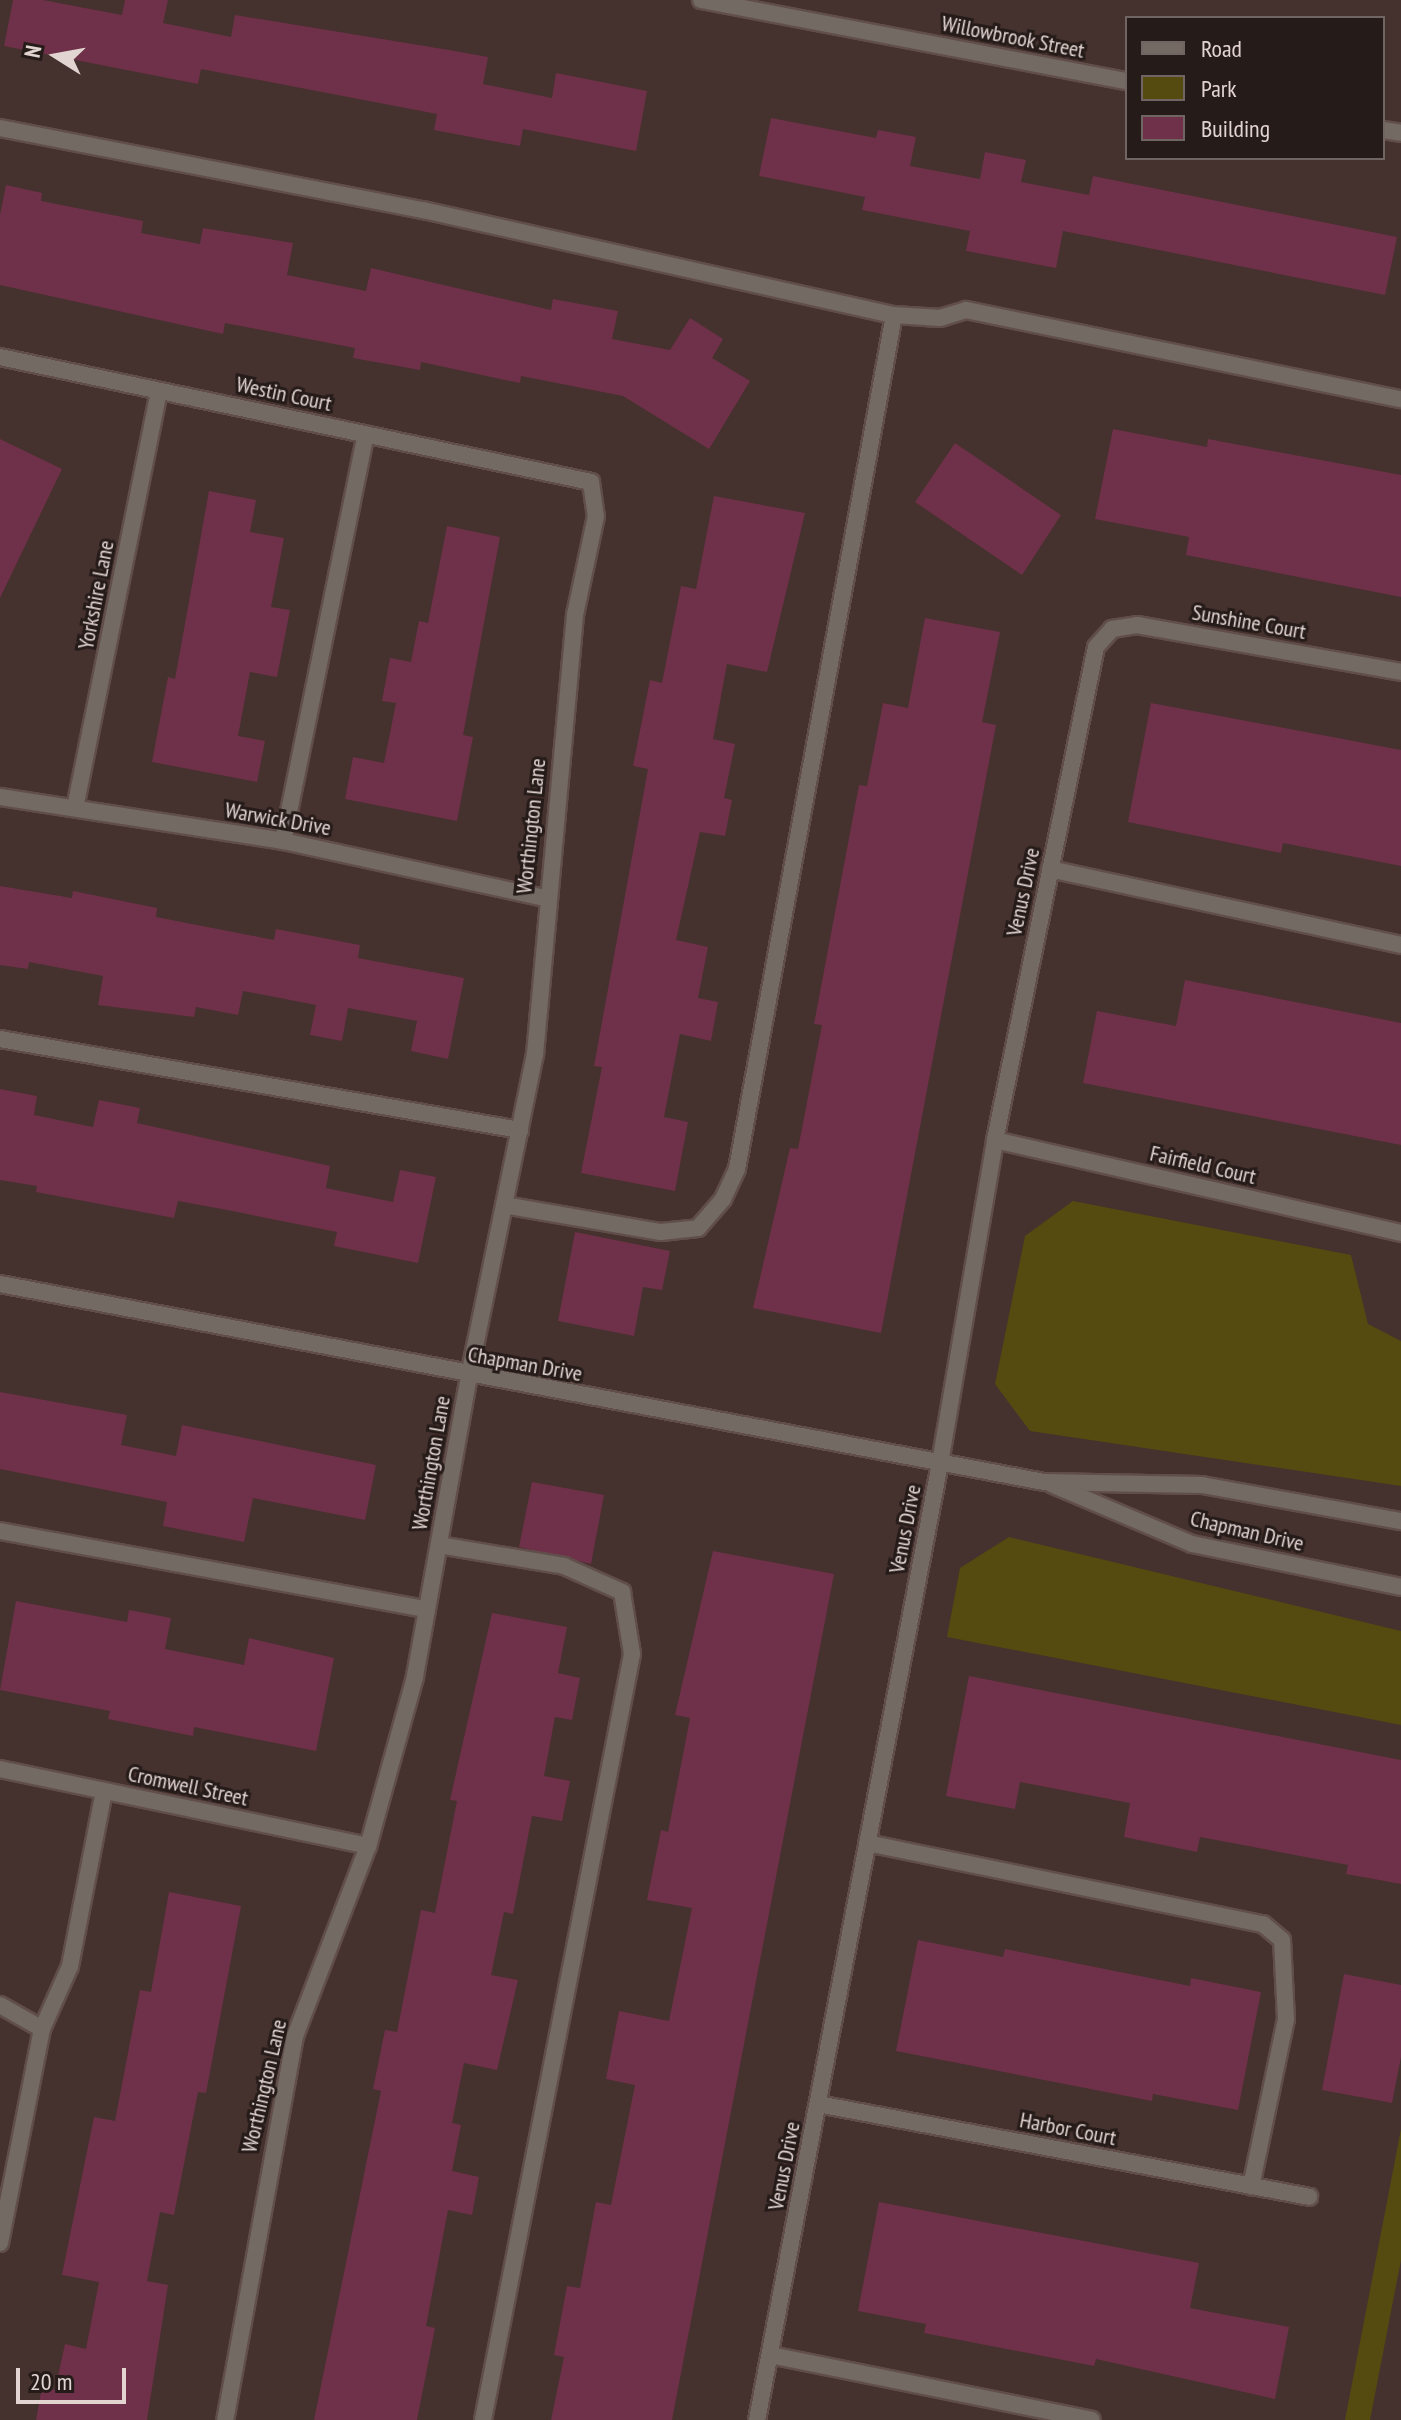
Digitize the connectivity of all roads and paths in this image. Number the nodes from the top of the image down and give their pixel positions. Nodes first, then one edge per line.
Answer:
1 (701, 0) edge
2 (1125, 81) edge
3 (0, 128) edge
4 (894, 315) junction
5 (0, 357) edge
6 (159, 391) junction
7 (1401, 399) edge
8 (366, 434) junction
9 (559, 474) joint
10 (1096, 647) joint
11 (1401, 672) edge
12 (0, 797) edge
13 (75, 808) junction
14 (283, 841) junction
15 (1050, 869) junction
16 (545, 898) junction
17 (1401, 945) edge
18 (0, 1039) edge
19 (520, 1130) junction
20 (995, 1140) junction
21 (504, 1205) junction
22 (1401, 1233) edge
23 (0, 1284) edge
24 (469, 1376) junction
25 (940, 1463) junction
26 (1044, 1482) junction
27 (1401, 1521) edge
28 (0, 1531) edge
29 (439, 1545) junction
30 (1401, 1587) edge
31 (427, 1609) junction
32 (0, 1769) edge
33 (104, 1791) junction
34 (867, 1843) junction
35 (368, 1846) junction
36 (0, 2005) edge
37 (42, 2029) junction
38 (818, 2104) junction
39 (1251, 2186) junction
40 (1309, 2197) dead end
41 (0, 2243) edge
42 (770, 2355) junction
43 (225, 2420) edge
44 (483, 2420) edge
45 (757, 2420) edge
46 (1091, 2420) edge

1 - 2 street, Willowbrook Street
3 - 4 street
4 - 7 street
4 - 21 street
5 - 6 street, Westin Court
6 - 8 street, Westin Court
6 - 13 street, Yorkshire Lane
8 - 9 street, Westin Court
8 - 14 street
9 - 16 street, Worthington Lane
10 - 11 street, Sunshine Court
10 - 15 street, Venus Drive
12 - 13 street, Warwick Drive
13 - 14 street, Warwick Drive
14 - 16 street, Warwick Drive
15 - 17 street
15 - 20 street, Venus Drive
16 - 19 street, Worthington Lane
18 - 19 street
19 - 21 street, Worthington Lane
20 - 22 street, Fairfield Court
20 - 25 street, Venus Drive
21 - 24 street, Worthington Lane
23 - 24 street, Chapman Drive
24 - 25 street, Chapman Drive
24 - 29 street, Worthington Lane
25 - 26 street, Chapman Drive
25 - 34 street, Venus Drive
26 - 27 street, Chapman Drive
26 - 30 street, Chapman Drive
28 - 31 street
29 - 31 street, Worthington Lane
29 - 44 street
31 - 35 street, Worthington Lane
32 - 33 street, Cromwell Street
33 - 35 street, Cromwell Street
33 - 37 street
34 - 38 street, Venus Drive
34 - 39 street
35 - 43 street, Worthington Lane
36 - 37 street
37 - 41 street
38 - 39 street, Harbor Court
38 - 42 street, Venus Drive
39 - 40 street, Harbor Court
42 - 45 street, Venus Drive
42 - 46 street

